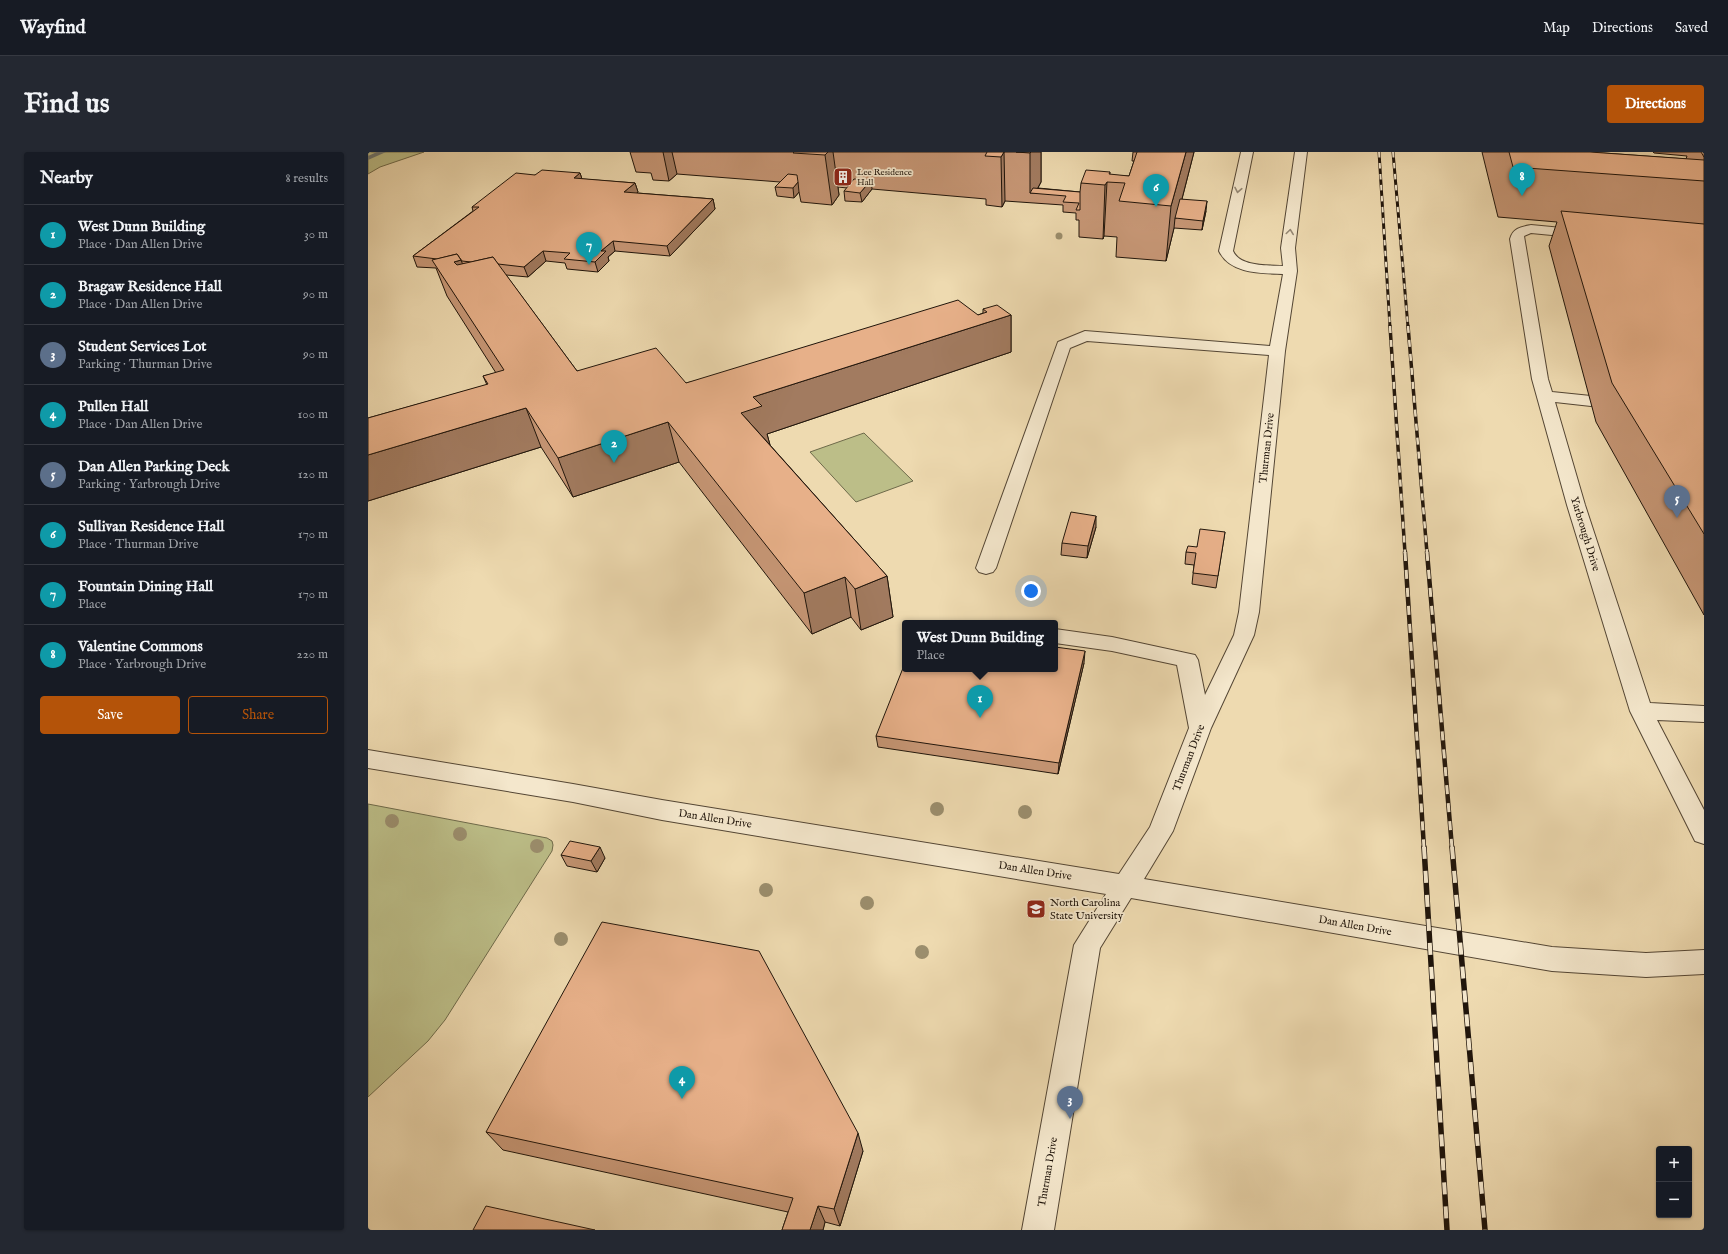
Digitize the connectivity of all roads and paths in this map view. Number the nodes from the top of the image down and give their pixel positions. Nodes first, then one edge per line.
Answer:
1 (1247, 152) edge
2 (1301, 152) edge
3 (1594, 234) edge
4 (1290, 271) junction
5 (1277, 351) junction
6 (1545, 396) junction
7 (1591, 401) dead end
8 (986, 568) dead end
9 (1058, 636) edge
10 (1641, 710) junction
11 (1704, 714) edge
12 (1200, 728) junction
13 (368, 759) edge
14 (1704, 834) edge
15 (1126, 886) junction
16 (1704, 962) edge
17 (1038, 1230) edge

1 -> 4 street
4 -> 2 street, Thurman Drive
3 - 6 street, Yarbrough Drive
4 - 5 street, Thurman Drive
5 - 8 street
5 - 12 street, Thurman Drive
6 - 7 street
6 - 10 street, Yarbrough Drive
9 - 12 street
10 - 11 street
10 - 14 street, Yarbrough Drive
12 - 15 street, Thurman Drive
13 - 15 street, Dan Allen Drive
15 - 16 street, Dan Allen Drive
15 - 17 street, Thurman Drive

